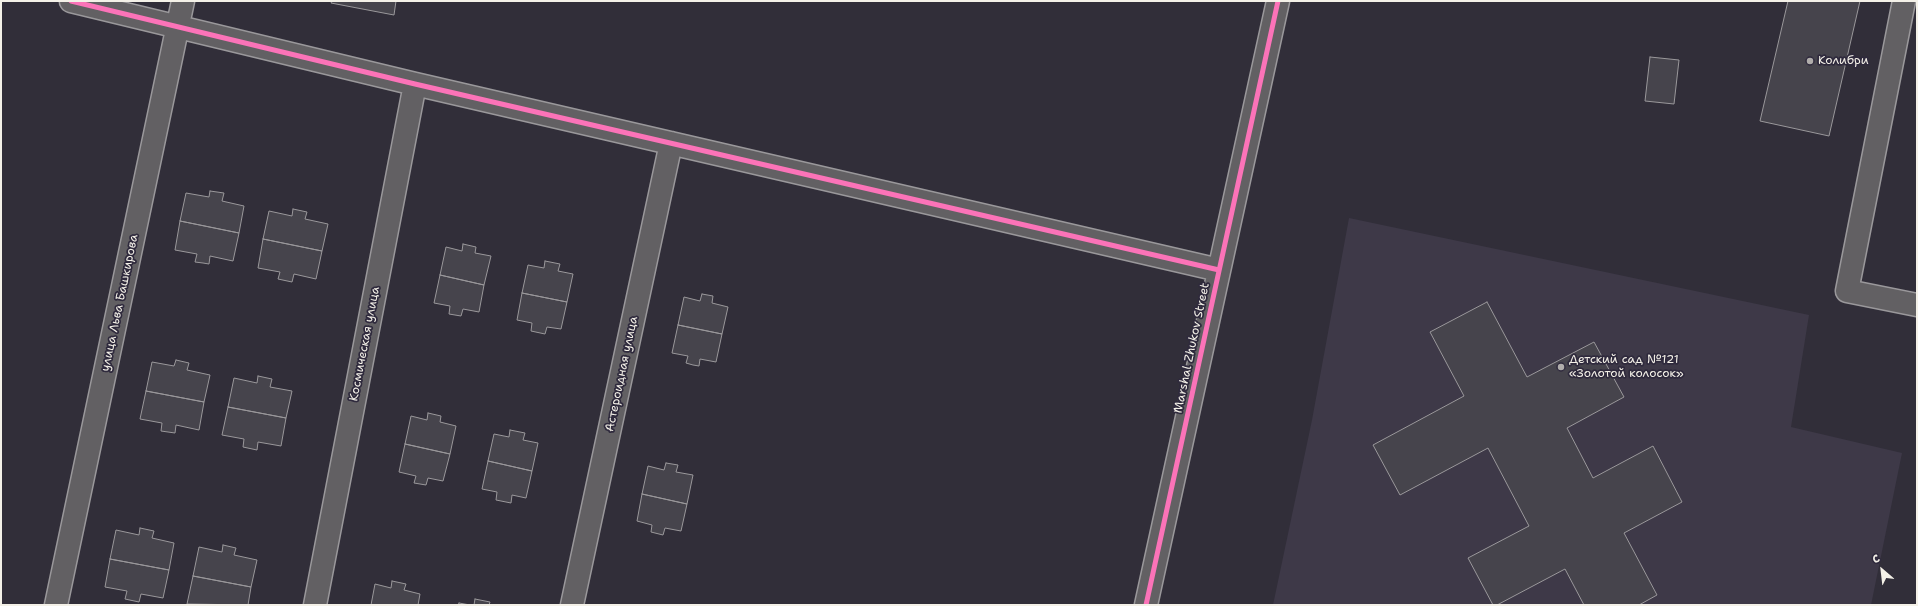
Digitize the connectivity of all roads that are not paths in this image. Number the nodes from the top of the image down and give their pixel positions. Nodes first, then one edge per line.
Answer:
1 (71, 1) edge
2 (183, 1) edge
3 (1278, 1) edge
4 (1904, 1) edge
5 (178, 27) junction
6 (415, 84) junction
7 (671, 143) junction
8 (1219, 270) junction
9 (1917, 305) edge
10 (56, 605) edge
11 (315, 605) edge
12 (572, 605) edge
13 (1146, 605) edge

1 - 5 street
2 - 5 street, улица Льва Башкирова
3 - 8 street, Marshal Zhukov Street
4 - 9 street
5 - 6 street
5 - 10 street, улица Льва Башкирова
6 - 7 street
6 - 11 street, Космическая улица
7 - 8 street
7 - 12 street, Астероидная улица
8 - 13 street, Marshal Zhukov Street

